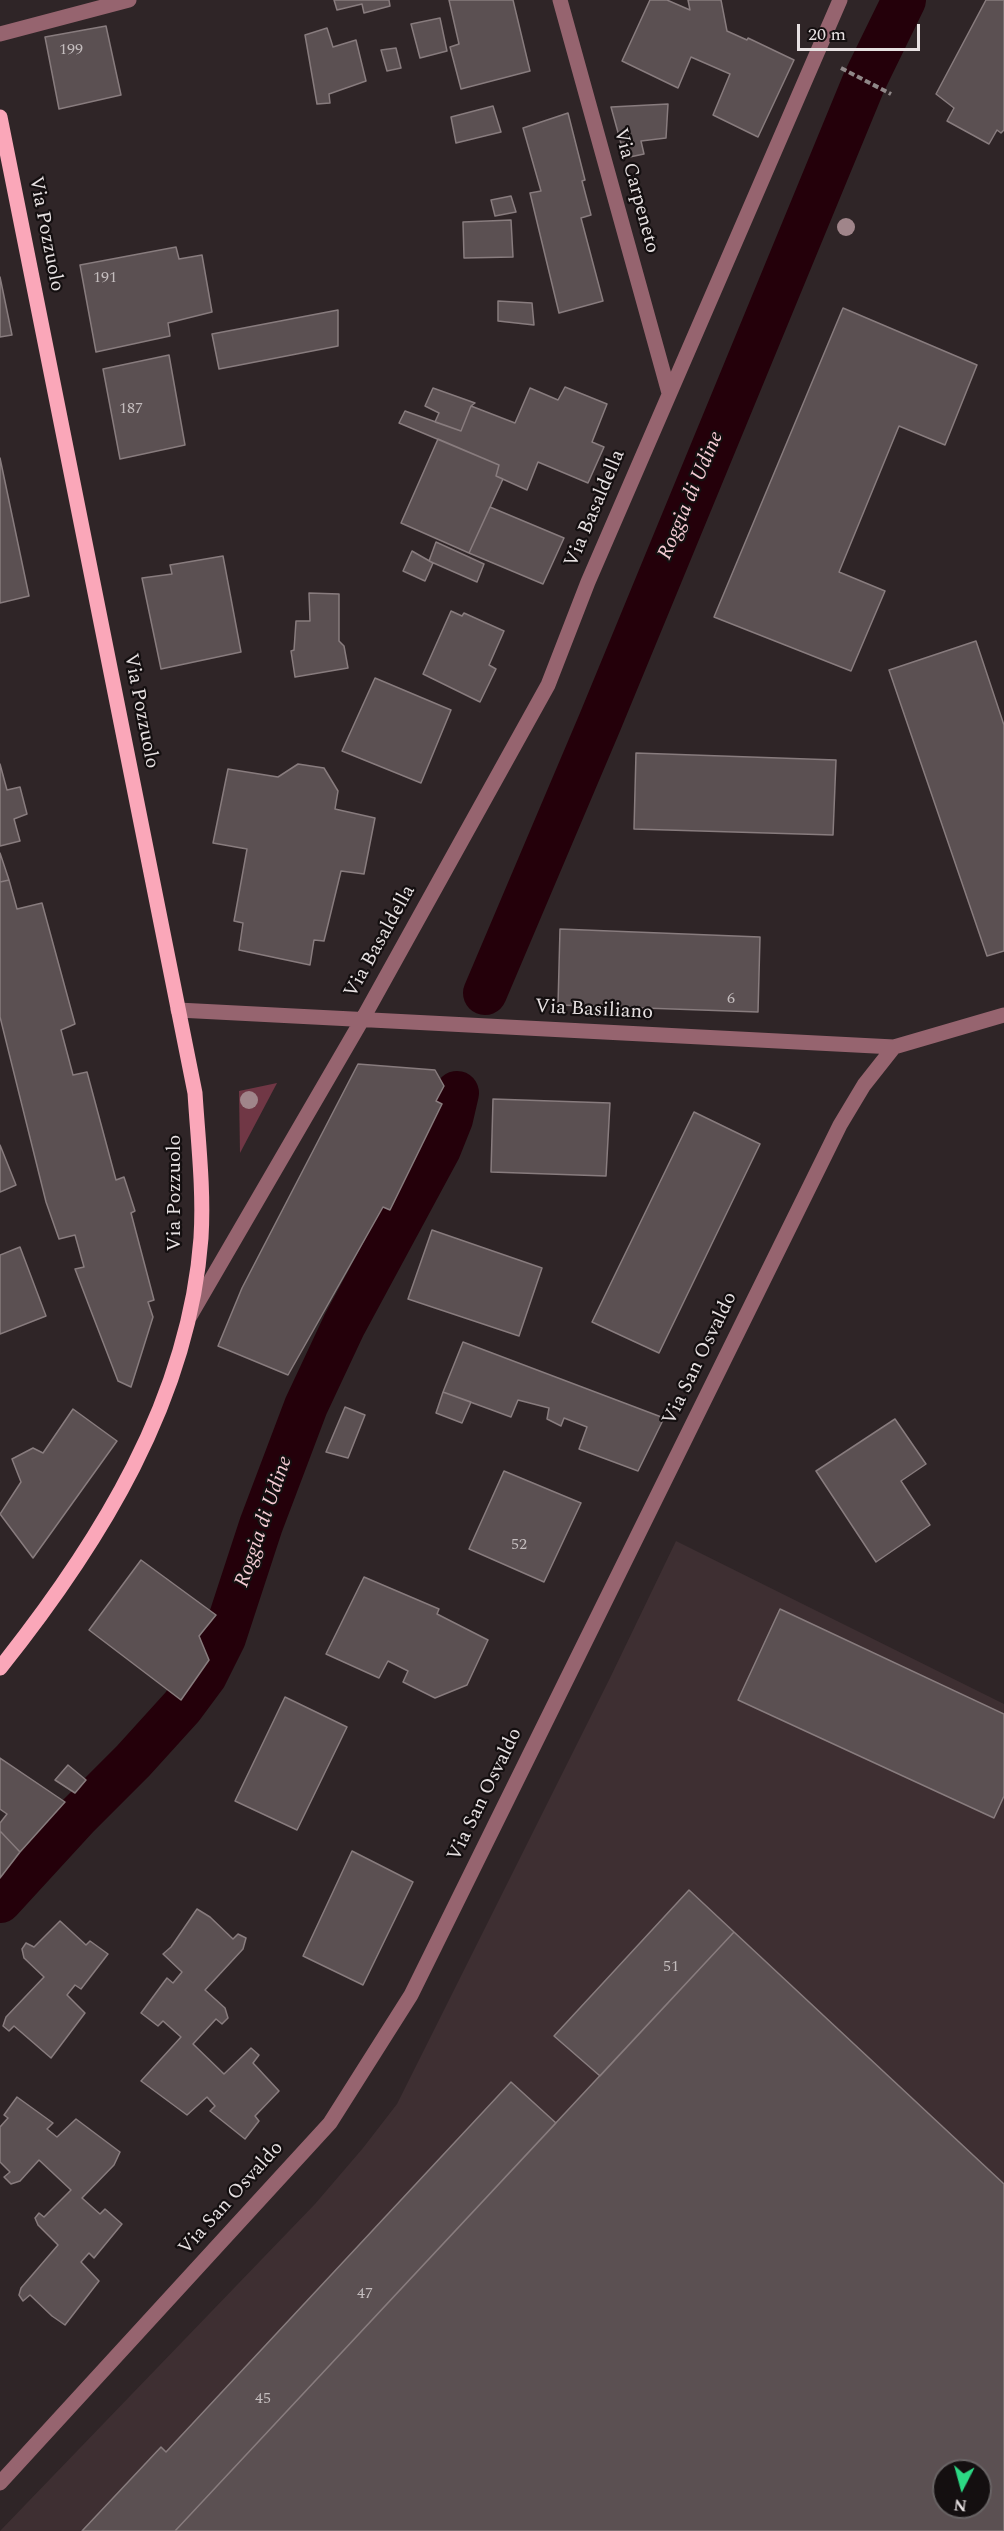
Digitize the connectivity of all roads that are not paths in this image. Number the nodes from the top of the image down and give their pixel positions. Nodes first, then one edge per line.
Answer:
1 (129, 0) edge
2 (560, 0) edge
3 (840, 0) edge
4 (0, 33) edge
5 (0, 117) edge
6 (669, 393) junction
7 (178, 1010) junction
8 (1004, 1015) edge
9 (362, 1020) junction
10 (894, 1047) junction
11 (190, 1316) junction
12 (0, 1668) edge
13 (0, 2483) edge

1 - 4 street
2 - 6 street, Via Carpeneto
3 - 6 street, Via Basaldella
5 - 7 main road, Via Pozzuolo
6 - 9 street, Via Basaldella
7 - 9 street, Via Basiliano
7 - 11 main road, Via Pozzuolo
8 - 10 street, Via Basiliano
9 - 10 street, Via Basiliano
9 - 11 street, Via Pozzuolo
10 - 13 street, Via San Osvaldo
11 - 12 main road, Via Pozzuolo

